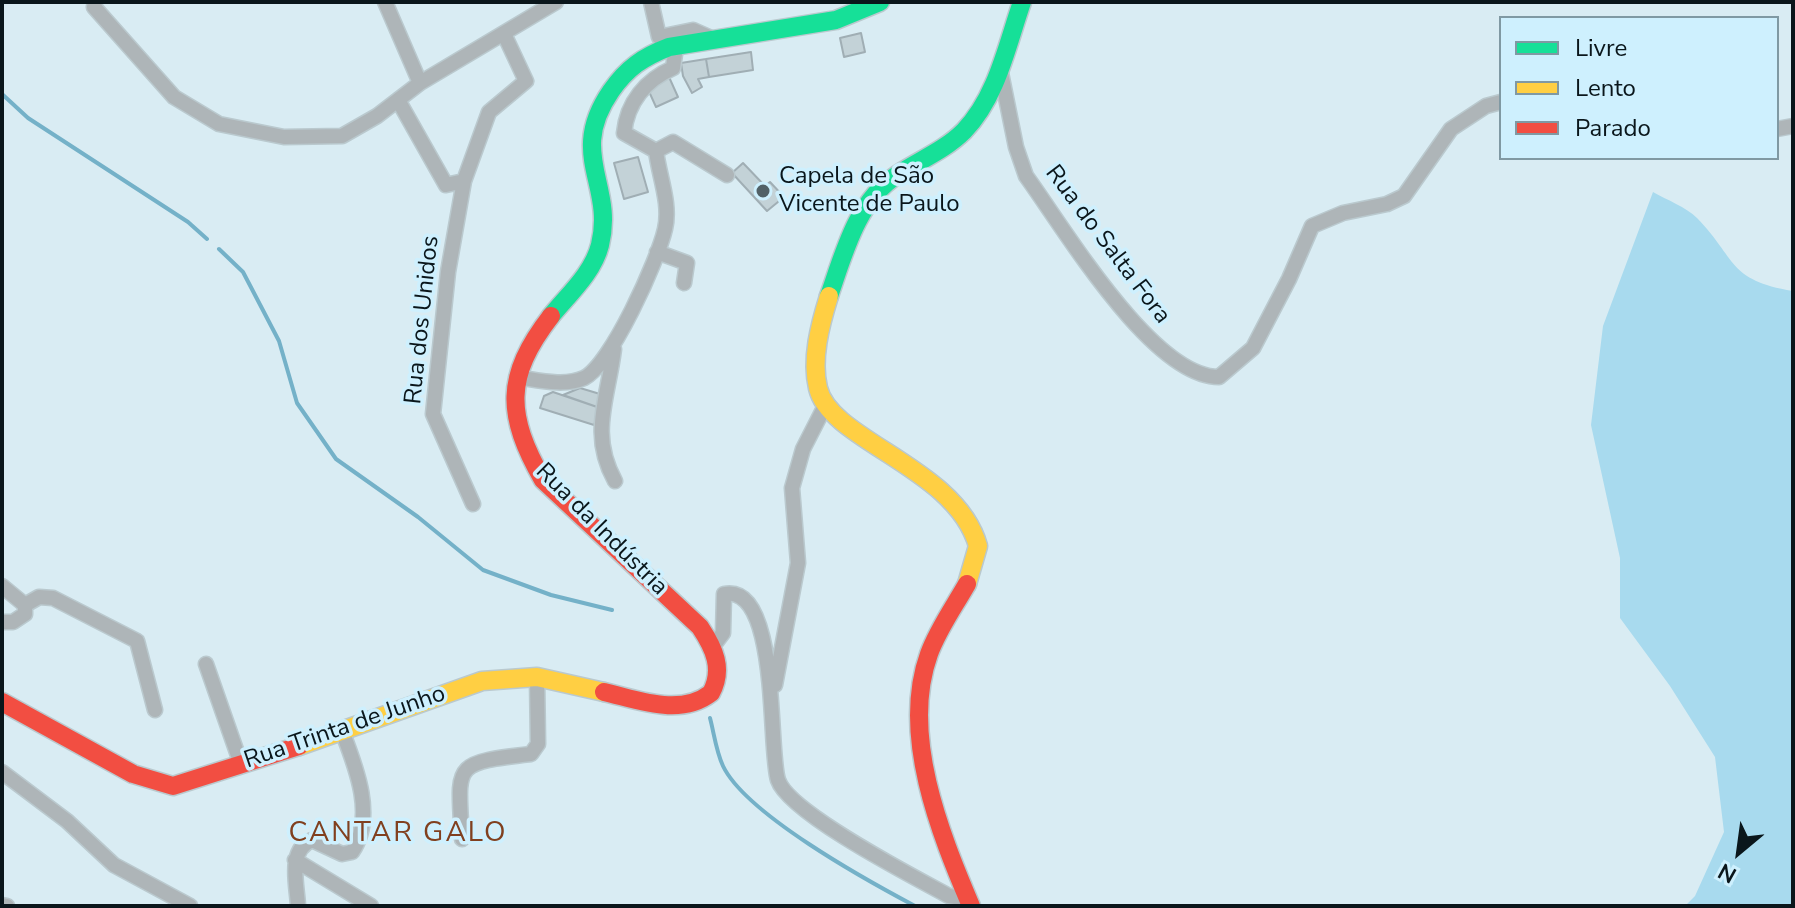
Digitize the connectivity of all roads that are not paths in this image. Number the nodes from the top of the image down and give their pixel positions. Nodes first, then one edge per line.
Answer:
1 (95, 2) edge
2 (385, 2) edge
3 (556, 2) edge
4 (651, 2) edge
5 (880, 2) edge
6 (1022, 2) edge
7 (504, 34) junction
8 (715, 39) junction
9 (676, 47) junction
10 (999, 65) junction
11 (420, 83) junction
12 (398, 100) junction
13 (1499, 103) edge
14 (656, 151) junction
15 (727, 175) dead end
16 (464, 181) junction
17 (657, 252) junction
18 (684, 283) dead end
19 (615, 345) junction
20 (517, 377) junction
21 (825, 406) junction
22 (615, 481) dead end
23 (473, 504) dead end
24 (2, 586) edge
25 (25, 605) junction
26 (2, 622) edge
27 (714, 645) junction
28 (206, 664) dead end
29 (537, 677) junction
30 (773, 697) junction
31 (2, 702) edge
32 (155, 710) dead end
33 (342, 731) junction
34 (241, 764) junction
35 (2, 772) edge
36 (462, 839) dead end
37 (295, 860) junction
38 (970, 902) edge
39 (190, 906) edge
40 (298, 906) edge
41 (371, 906) edge

1 - 12 street
2 - 11 street
3 - 7 street
4 - 8 street
5 - 8 street, Rua da Indústria
6 - 10 street
7 - 11 street
7 - 16 street, Rua dos Unidos
8 - 9 street, Rua da Indústria
9 - 14 street
9 - 20 street, Rua da Indústria
10 - 13 street, Rua do Salta Fora
10 - 21 street
11 - 12 street
12 - 16 street
14 - 15 street
14 - 17 street
16 - 23 street, Rua dos Unidos
17 - 18 street
17 - 19 street
19 - 20 street
19 - 22 street
20 - 27 street, Rua da Indústria
21 - 30 street
21 - 38 street
24 - 25 street
25 - 26 street
25 - 32 street
27 - 29 street, Rua Trinta de Junho
27 - 30 street
28 - 34 street
29 - 33 street, Rua Trinta de Junho
29 - 36 street
30 - 38 street
31 - 34 street, Rua Trinta de Junho
33 - 34 street, Rua Trinta de Junho
33 - 37 street
35 - 39 street
37 - 40 street
37 - 41 street

